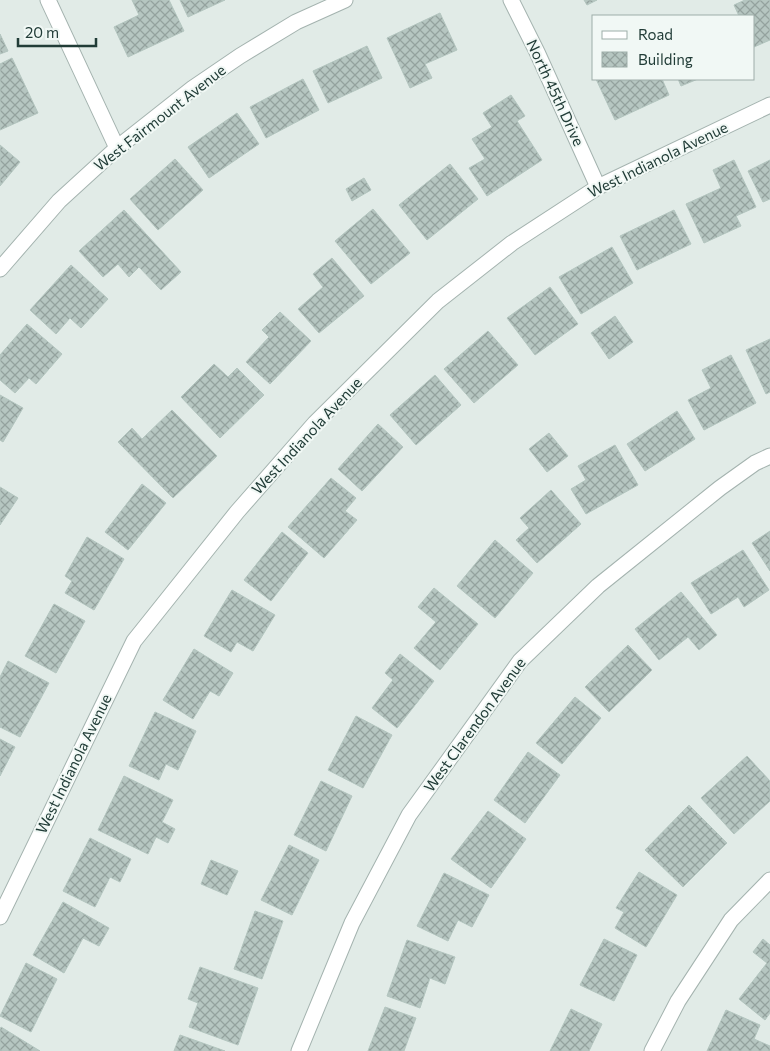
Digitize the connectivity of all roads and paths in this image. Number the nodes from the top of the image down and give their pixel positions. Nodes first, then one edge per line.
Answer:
1 (48, 0) edge
2 (345, 0) edge
3 (511, 0) edge
4 (770, 105) edge
5 (117, 148) junction
6 (598, 187) junction
7 (0, 269) edge
8 (770, 456) edge
9 (770, 880) edge
10 (0, 917) edge
11 (299, 1051) edge
12 (652, 1051) edge

1 - 5 street
2 - 5 street, West Fairmount Avenue
3 - 6 street, North 45th Drive
4 - 6 street, West Indianola Avenue
5 - 7 street, West Fairmount Avenue
6 - 10 street, West Indianola Avenue
8 - 11 street, West Clarendon Avenue
9 - 12 street

